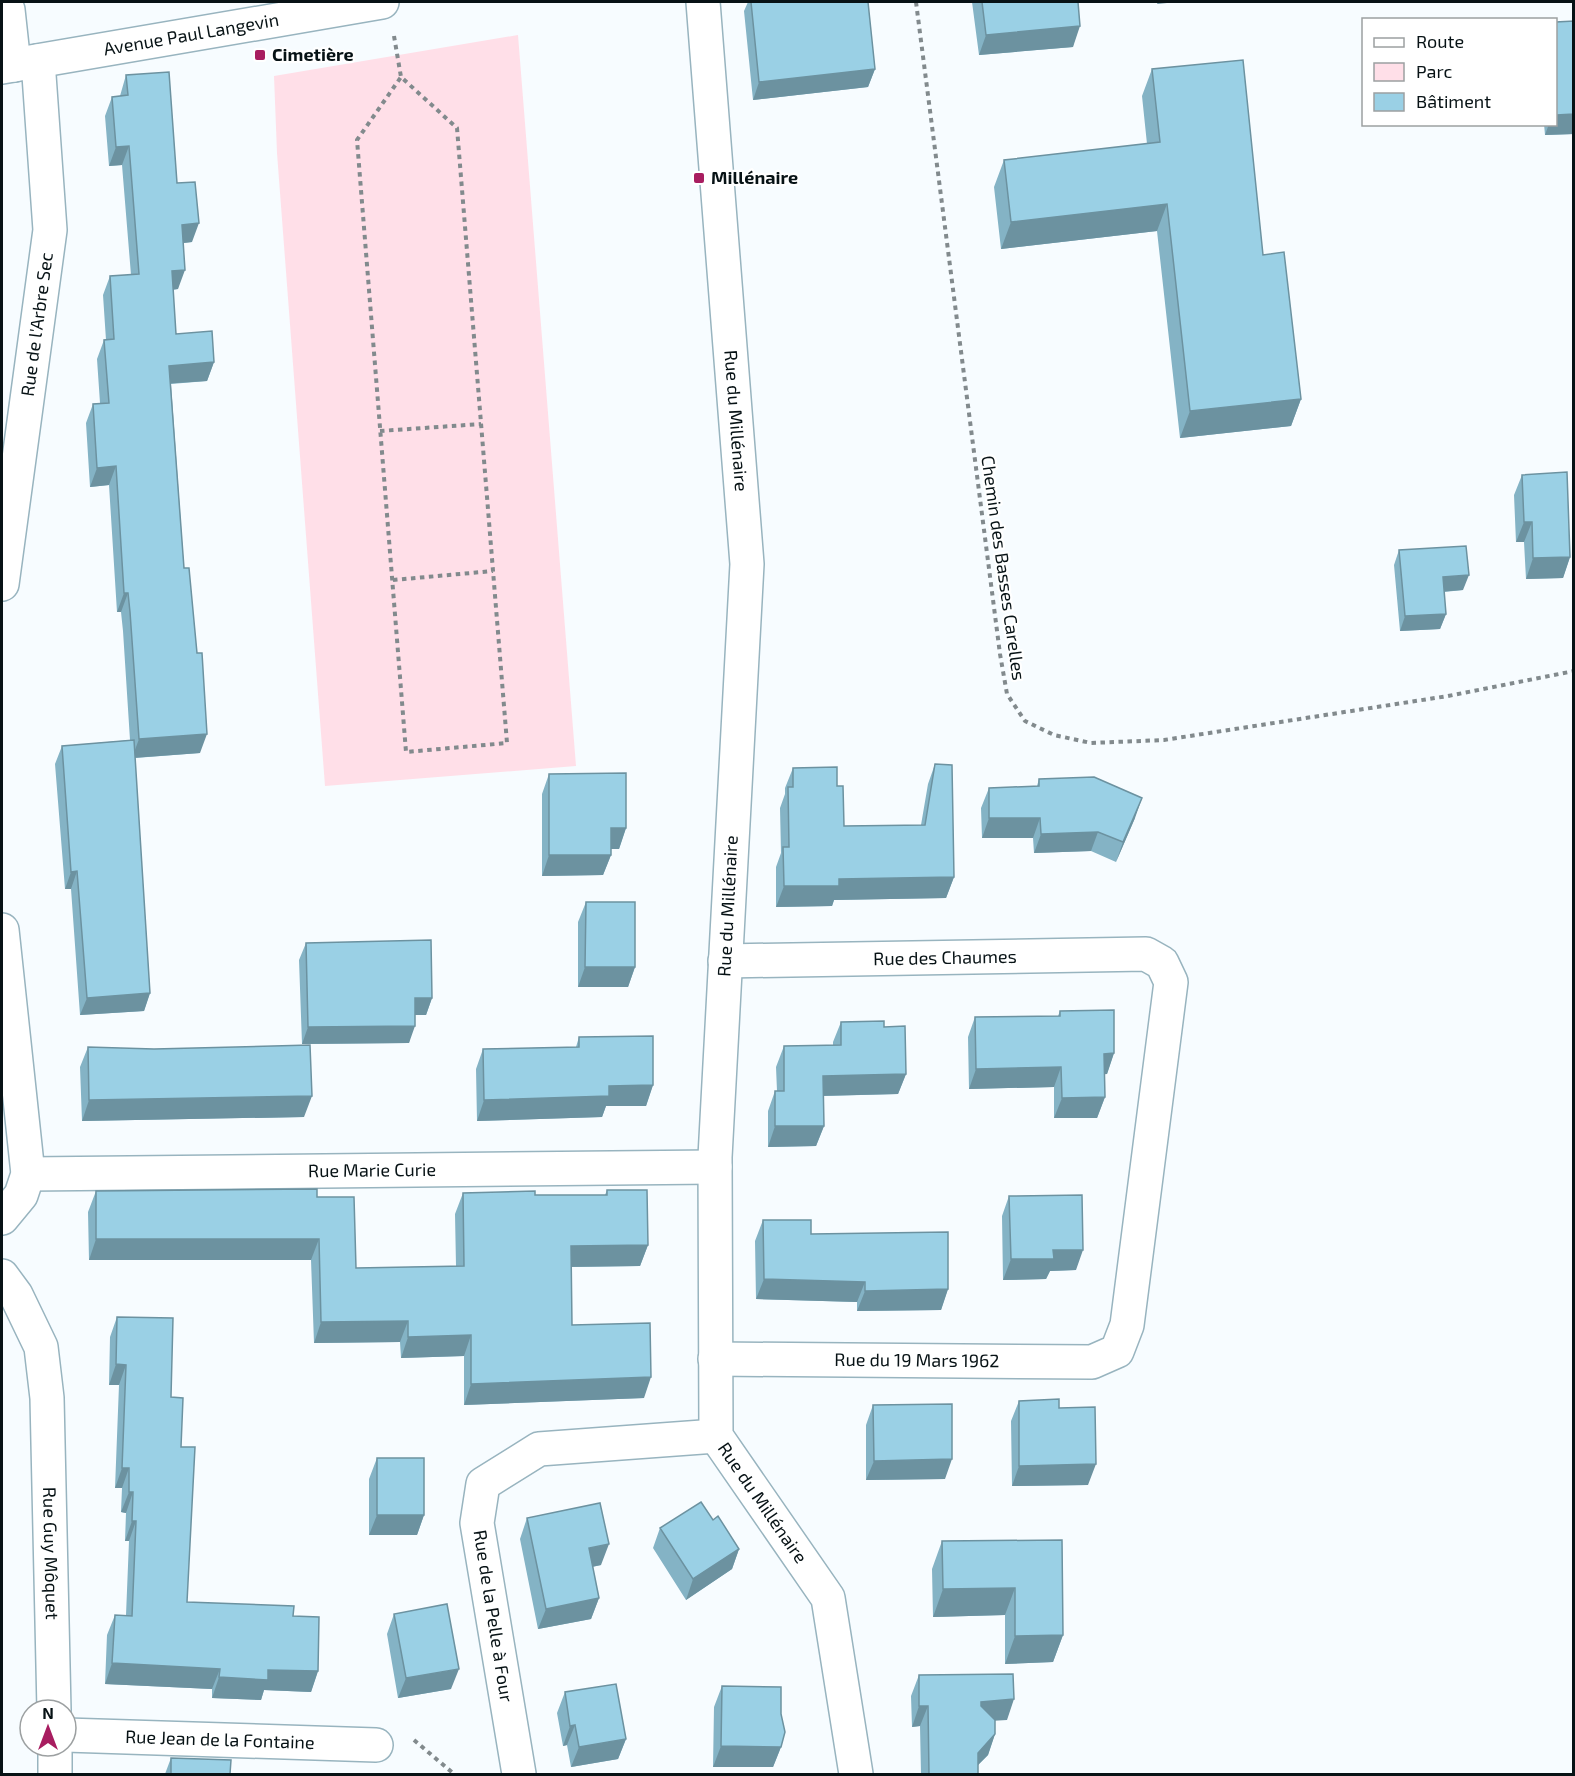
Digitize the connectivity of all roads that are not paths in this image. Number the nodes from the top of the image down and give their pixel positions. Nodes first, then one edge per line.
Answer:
1 (5, 2) edge
2 (382, 2) edge
3 (703, 2) edge
4 (18, 64) edge
5 (2, 585) edge
6 (2, 930) edge
7 (725, 961) junction
8 (715, 1167) junction
9 (28, 1174) junction
10 (2, 1218) edge
11 (2, 1276) edge
12 (1117, 1351) joint
13 (715, 1359) junction
14 (716, 1436) junction
15 (54, 1698) edge
16 (78, 1735) edge
17 (376, 1745) road end
18 (55, 1758) edge
19 (55, 1774) edge
20 (519, 1774) edge
21 (856, 1774) edge

1 - 4 street, Rue de l'Arbre Sec
2 - 4 street, Avenue Paul Langevin
3 - 7 street, Rue du Millénaire
4 - 5 street, Rue de l'Arbre Sec
6 - 9 street
7 - 8 street, Rue du Millénaire
7 - 12 street, Rue des Chaumes
8 - 9 street, Rue Marie Curie
8 - 13 street, Rue du Millénaire
9 - 10 street
11 - 15 street, Rue Guy Môquet
12 - 13 street, Rue du 19 Mars 1962
13 - 14 street, Rue du Millénaire
14 - 20 street, Rue de la Pelle à Four
14 - 21 street, Rue du Millénaire
16 - 17 street, Rue Jean de la Fontaine
18 - 19 street

